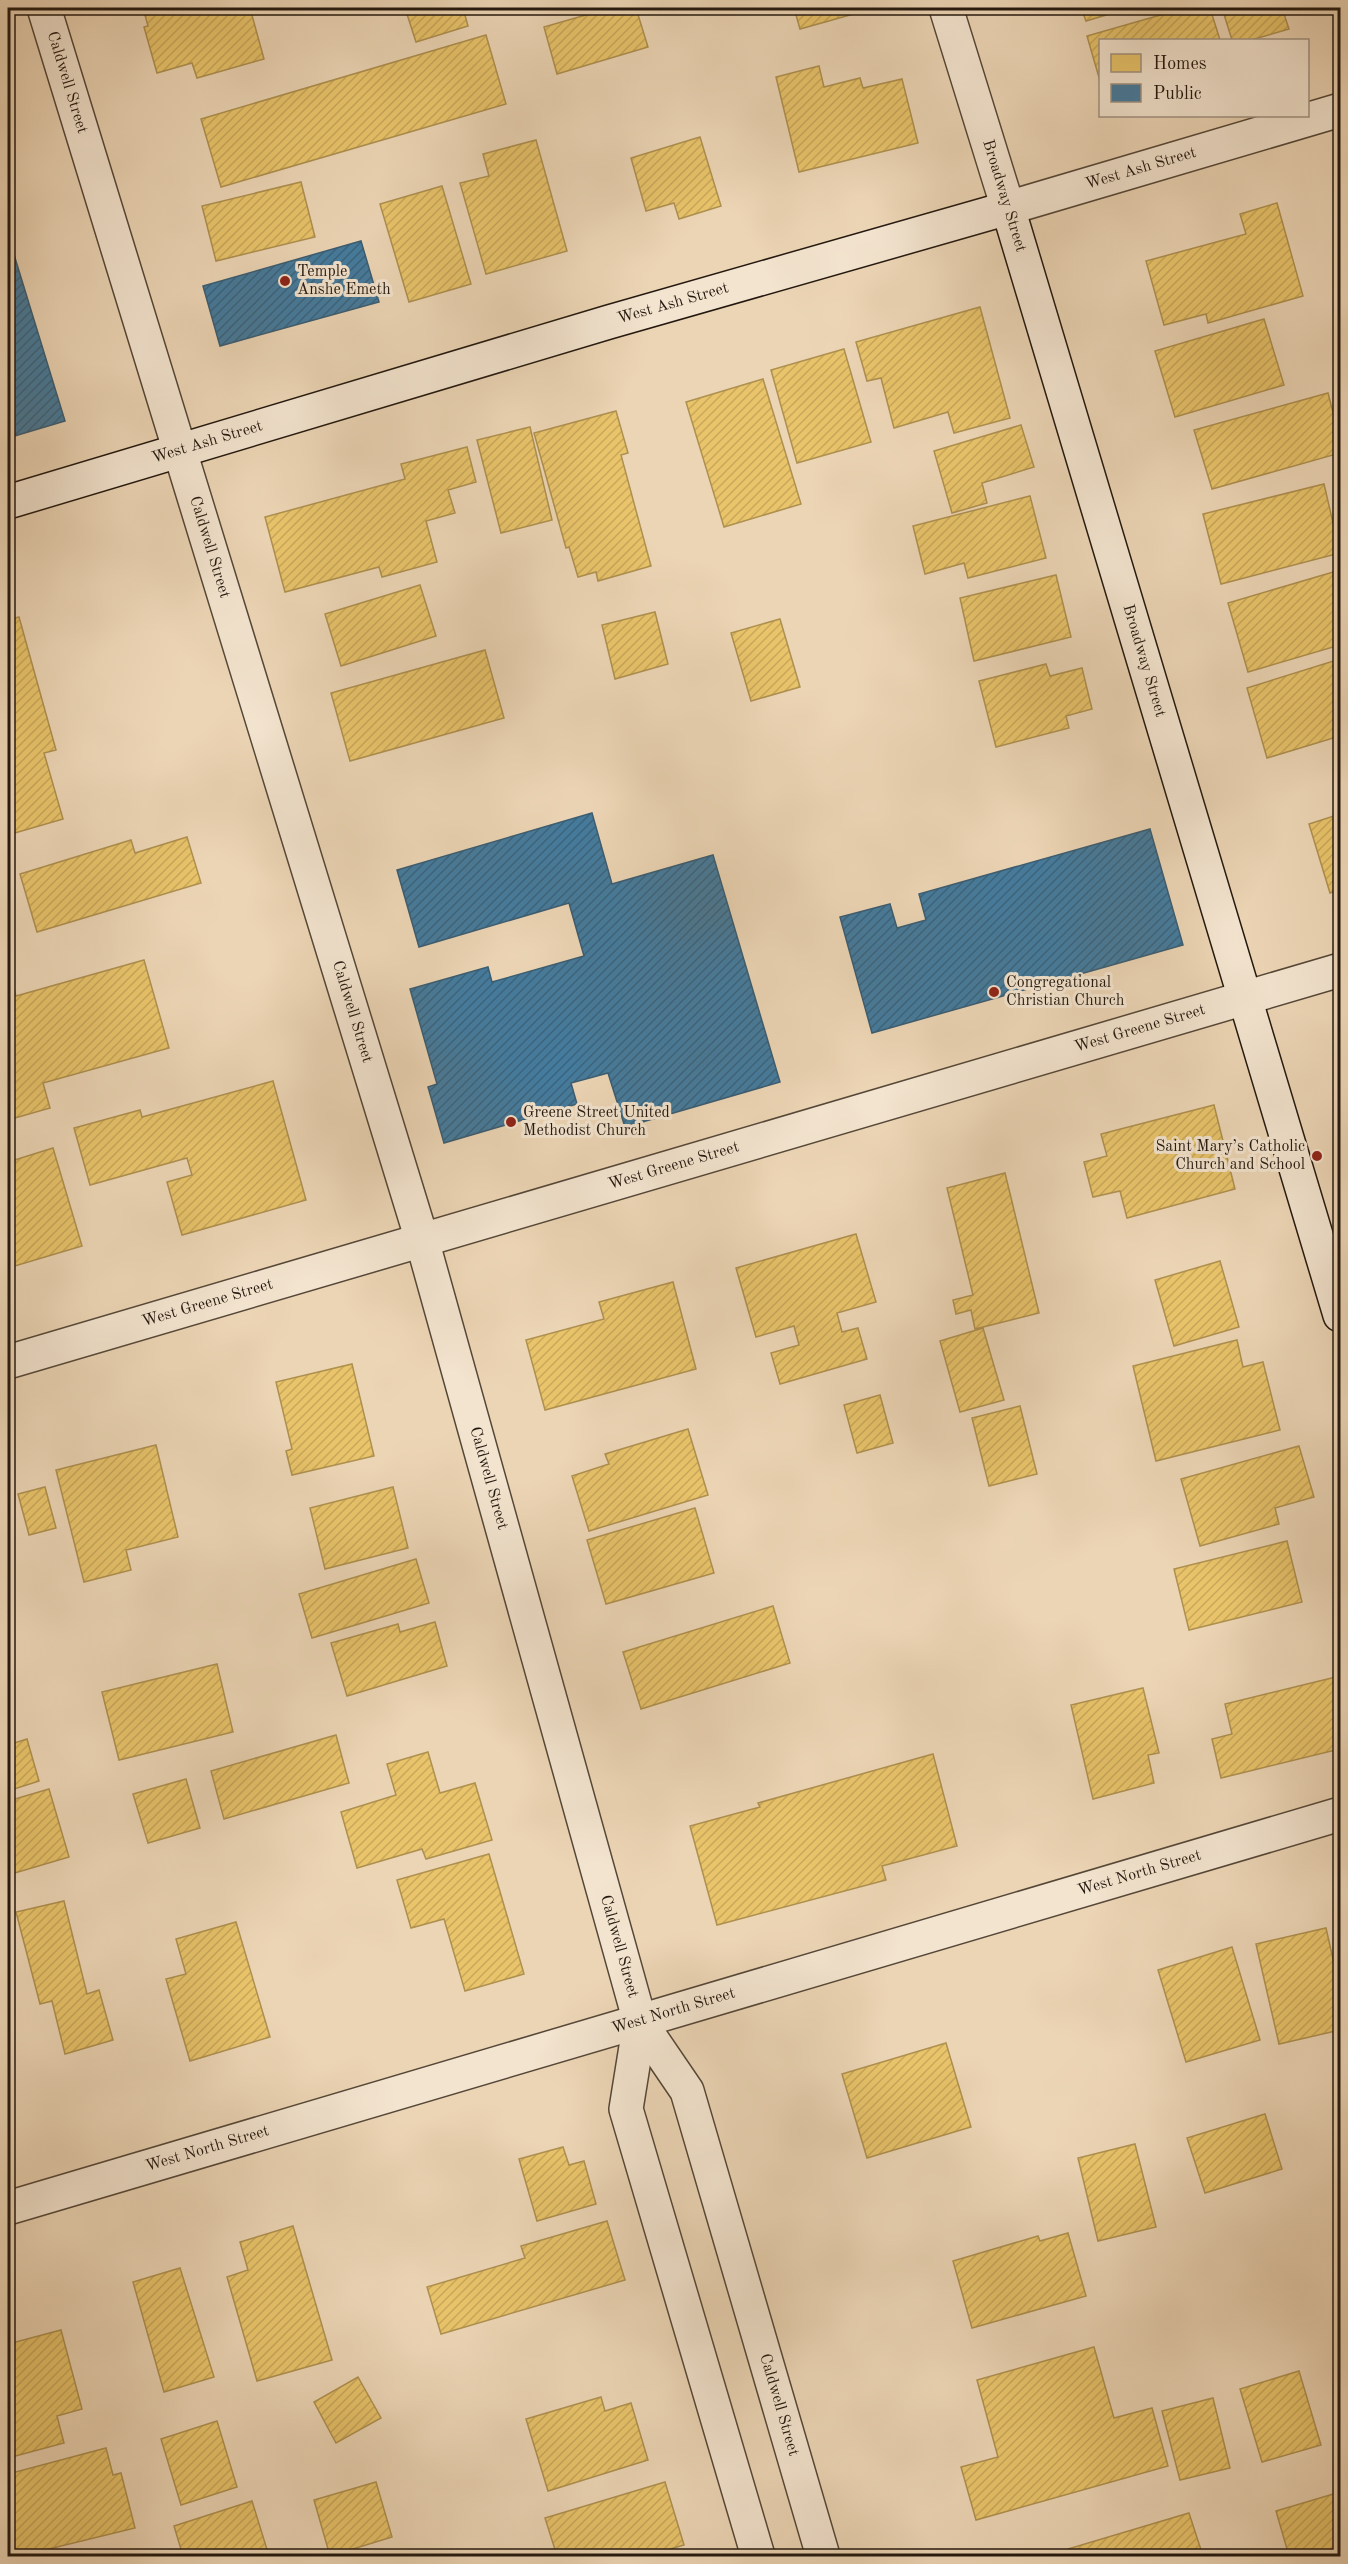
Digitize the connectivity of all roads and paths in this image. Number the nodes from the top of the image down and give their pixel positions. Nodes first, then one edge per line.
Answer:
1 (44, 8) edge
2 (946, 8) edge
3 (1341, 110) edge
4 (1008, 208) junction
5 (179, 452) junction
6 (8, 502) edge
7 (1341, 970) edge
8 (1245, 998) junction
9 (422, 1240) junction
10 (1341, 1315) edge
11 (8, 1362) edge
12 (1341, 1814) edge
13 (640, 2022) junction
14 (8, 2208) edge
15 (758, 2556) edge
16 (823, 2556) edge

1 - 5 street, Caldwell Street
2 - 4 street, Broadway Street
3 - 4 street, West Ash Street
4 - 5 street, West Ash Street
4 - 8 street, Broadway Street
5 - 6 street, West Ash Street
5 - 9 street, Caldwell Street
7 - 8 street, West Greene Street
8 - 9 street, West Greene Street
8 - 10 street, Broadway Street
9 - 11 street, West Greene Street
9 - 13 street, Caldwell Street
12 - 13 street, West North Street
13 - 14 street, West North Street
13 - 15 street, Caldwell Street
13 - 16 street, Caldwell Street

